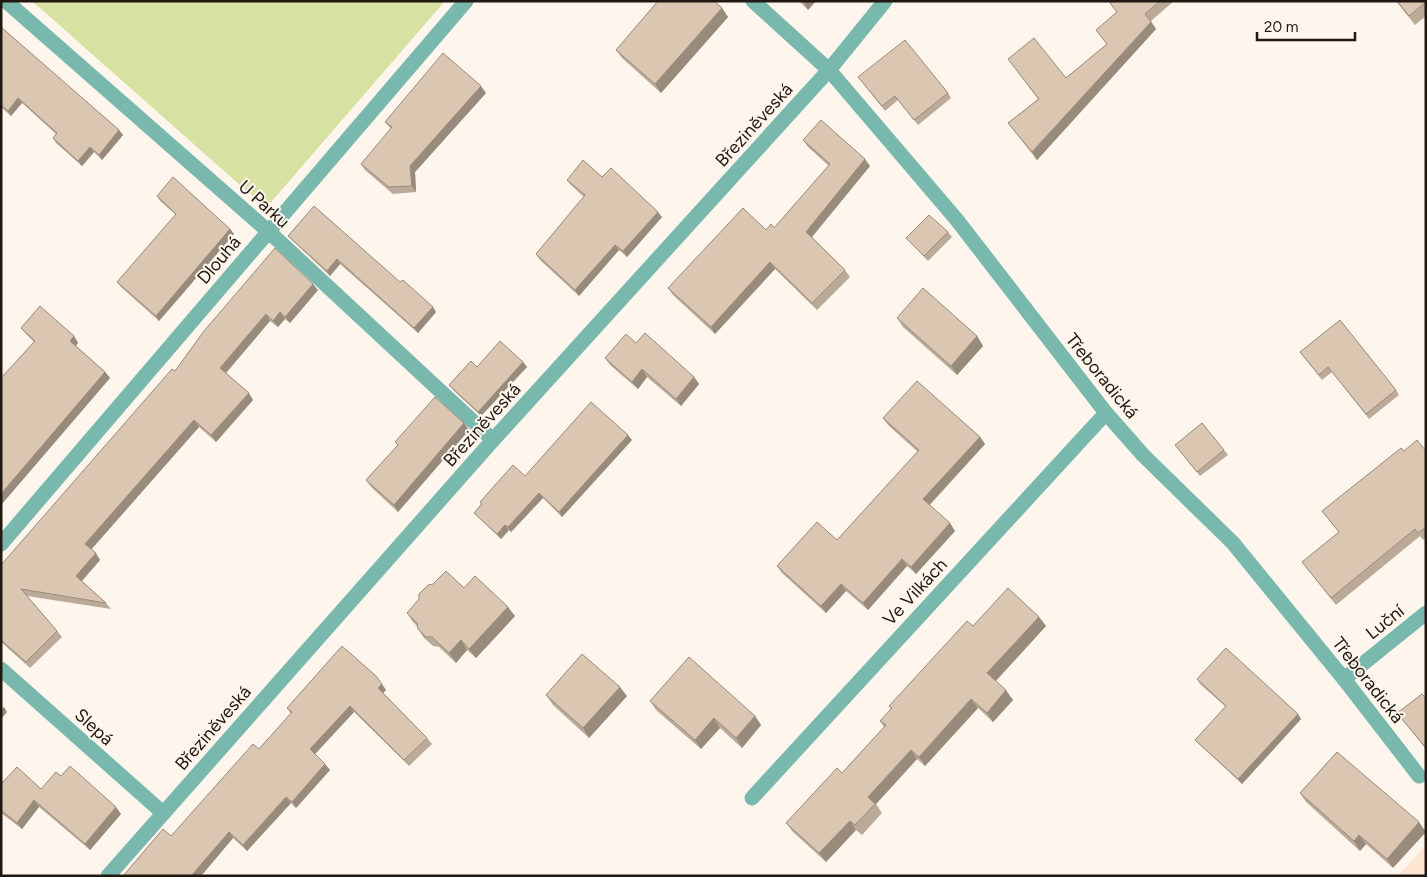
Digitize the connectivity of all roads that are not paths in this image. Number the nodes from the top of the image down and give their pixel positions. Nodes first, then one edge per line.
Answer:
1 (6, 1) edge
2 (466, 1) edge
3 (753, 1) edge
4 (885, 1) edge
5 (829, 70) junction
6 (268, 231) junction
7 (1106, 413) junction
8 (492, 440) junction
9 (1, 544) edge
10 (1426, 613) edge
11 (1, 669) edge
12 (1344, 679) junction
13 (1419, 776) dead end
14 (752, 798) dead end
15 (163, 813) junction
16 (108, 876) edge

1 - 6 street, U Parku
2 - 6 street, Dlouhá
3 - 5 street, Třeboradická
4 - 5 street, Březiněveská
5 - 7 street, Třeboradická
5 - 8 street, Březiněveská
6 - 8 street, U Parku
6 - 9 street, Dlouhá
7 - 12 street, Třeboradická
7 - 14 street, Ve Vilkách
8 - 15 street, Březiněveská
10 - 12 street, Luční
11 - 15 street, Slepá
12 - 13 street, Třeboradická
15 - 16 street, Březiněveská

